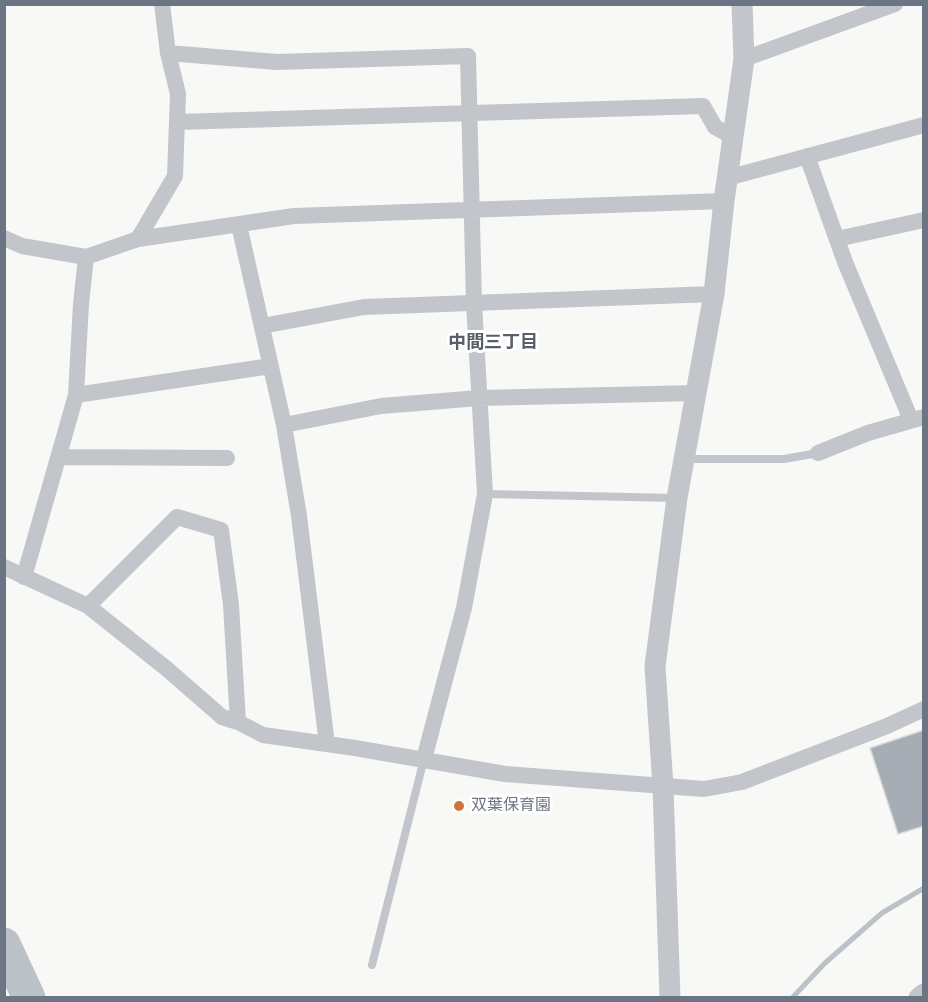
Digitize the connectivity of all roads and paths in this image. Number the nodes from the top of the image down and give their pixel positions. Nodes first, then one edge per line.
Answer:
1 (162, 4) edge
2 (742, 4) edge
3 (895, 4) edge
4 (168, 53) junction
5 (744, 59) junction
6 (470, 113) junction
7 (178, 122) junction
8 (924, 125) edge
9 (733, 137) junction
10 (807, 156) junction
11 (727, 178) junction
12 (724, 201) junction
13 (472, 208) junction
14 (924, 220) edge
15 (239, 225) junction
16 (4, 238) edge
17 (138, 238) junction
18 (837, 239) junction
19 (86, 256) junction
20 (714, 294) junction
21 (474, 303) junction
22 (262, 326) junction
23 (271, 366) junction
24 (696, 393) junction
25 (76, 395) junction
26 (478, 398) junction
27 (917, 418) edge
28 (284, 425) junction
29 (818, 453) joint
30 (59, 457) junction
31 (227, 458) dead end
32 (684, 459) junction
33 (485, 494) junction
34 (677, 498) junction
35 (4, 567) edge
36 (24, 576) junction
37 (88, 606) junction
38 (924, 710) edge
39 (238, 722) junction
40 (327, 744) junction
41 (424, 759) junction
42 (663, 787) junction
43 (372, 965) dead end
44 (924, 994) edge
45 (670, 998) edge
46 (918, 998) edge

1 - 4 street
2 - 5 street
3 - 5 street
4 - 6 street
4 - 7 street
5 - 9 street
6 - 7 street
6 - 9 street
6 - 13 street
7 - 17 street
8 - 10 street
9 - 11 street
10 - 11 street
10 - 18 street
11 - 12 street
12 - 13 street
12 - 20 street
13 - 15 street
13 - 21 street
14 - 18 street
15 - 17 street
15 - 22 street
16 - 19 street
17 - 19 street
18 - 27 street
19 - 25 street
20 - 21 street
20 - 24 street
21 - 22 street
21 - 26 street
22 - 23 street
23 - 25 street
23 - 28 street
24 - 26 street
24 - 32 street
25 - 30 street
26 - 28 street
26 - 33 street
27 - 29 street
28 - 40 street
29 - 32 lane
30 - 31 street
30 - 36 street
32 - 34 street
33 - 34 lane
33 - 41 street
34 - 42 street
35 - 36 street
36 - 37 street
37 - 39 street
37 - 39 street
38 - 42 street
39 - 40 street
40 - 41 street
41 - 42 street
41 - 43 lane
42 - 45 street
44 - 46 street

